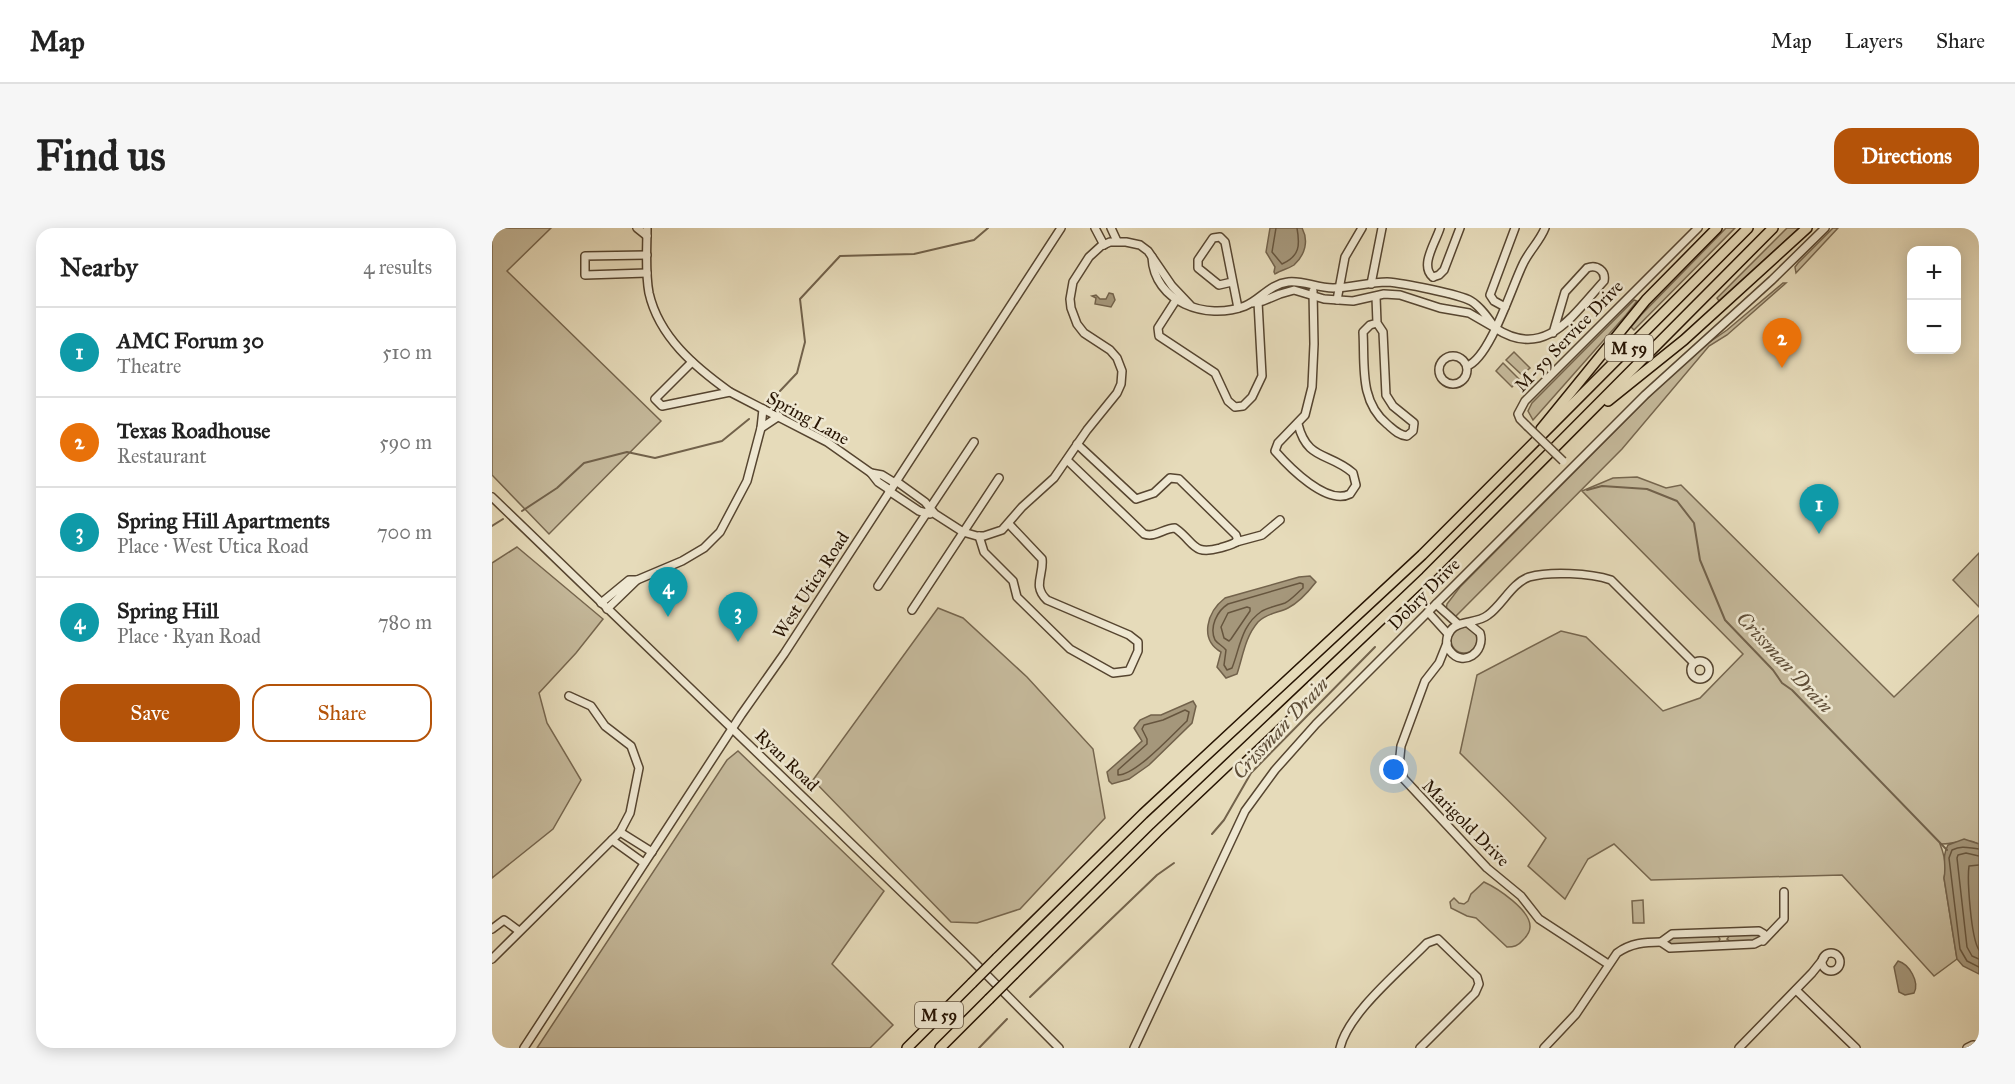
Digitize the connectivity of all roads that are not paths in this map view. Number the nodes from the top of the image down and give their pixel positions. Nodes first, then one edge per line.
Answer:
1 (637, 228) edge
2 (1061, 228) edge
3 (1095, 228) edge
4 (1112, 228) edge
5 (1362, 228) edge
6 (1382, 228) edge
7 (1440, 228) edge
8 (1460, 228) edge
9 (1515, 228) edge
10 (1545, 228) edge
11 (1698, 228) edge
12 (1717, 228) edge
13 (1748, 228) edge
14 (1773, 228) edge
15 (1807, 228) edge
16 (1825, 228) edge
17 (647, 232) edge
18 (1116, 241) junction
19 (1104, 244) junction
20 (647, 255) junction
21 (1152, 257) junction
22 (647, 273) junction
23 (1433, 277) junction
24 (1232, 282) junction
25 (1372, 284) junction
26 (1314, 286) junction
27 (1338, 288) junction
28 (1429, 290) junction
29 (1312, 295) junction
30 (1374, 297) junction
31 (1176, 300) junction
32 (1337, 300) junction
33 (1255, 303) junction
34 (1425, 303) junction
35 (1190, 305) junction
36 (1238, 308) junction
37 (1505, 308) junction
38 (1377, 323) junction
39 (1495, 328) junction
40 (1553, 333) junction
41 (692, 362) junction
42 (1467, 366) junction
43 (730, 392) junction
44 (763, 409) junction
45 (779, 417) junction
46 (1298, 424) junction
47 (760, 428) junction
48 (1571, 431) junction
49 (974, 441) dead end
50 (1077, 444) junction
51 (1067, 460) junction
52 (1509, 468) junction
53 (1570, 469) junction
54 (871, 473) junction
55 (999, 478) dead end
56 (895, 482) junction
57 (890, 491) junction
58 (492, 497) edge
59 (931, 512) junction
60 (1280, 520) dead end
61 (1009, 524) junction
62 (963, 532) junction
63 (979, 536) junction
64 (1236, 542) junction
65 (878, 586) dead end
66 (1436, 604) junction
67 (604, 606) junction
68 (912, 610) dead end
69 (1428, 612) junction
70 (1488, 615) junction
71 (1458, 624) junction
72 (1469, 624) junction
73 (1480, 633) junction
74 (1448, 634) junction
75 (1447, 644) junction
76 (1456, 656) junction
77 (1439, 663) junction
78 (1694, 663) dead end
79 (569, 696) dead end
80 (733, 728) junction
81 (620, 832) junction
82 (612, 840) junction
83 (652, 852) junction
84 (644, 863) junction
85 (1784, 892) dead end
86 (492, 930) edge
87 (1774, 930) junction
88 (519, 932) junction
89 (1761, 932) junction
90 (1661, 942) junction
91 (1762, 942) junction
92 (1824, 957) junction
93 (492, 959) edge
94 (1608, 964) junction
95 (1827, 970) junction
96 (1812, 973) junction
97 (1796, 990) junction
98 (1979, 1046) edge
99 (524, 1048) edge
100 (907, 1048) edge
101 (940, 1048) edge
102 (1059, 1048) edge
103 (1134, 1048) edge
104 (1340, 1048) edge
105 (1420, 1048) edge
106 (1544, 1048) edge
107 (1738, 1048) edge
108 (1856, 1048) edge
109 (1967, 1048) edge

1 - 17 street, Spring Lane
2 - 56 street, West Utica Road
3 - 19 street
4 - 18 street
5 - 27 street
6 - 25 street
7 - 23 street
8 - 23 street
9 - 37 street
10 - 37 street
11 - 53 street, M-59 Service Drive, bridge
12 - 52 highway
13 - 52 highway, M 59
14 - 48 highway, M 59
15 - 48 highway
16 - 53 street, Dobry Drive
17 - 20 street, Spring Lane
18 - 19 street
18 - 21 street
19 - 50 street
20 - 22 street, Spring Lane
20 - 22 street
21 - 31 street
21 - 35 street
22 - 41 street, Spring Lane
23 - 28 street
24 - 24 street
24 - 36 street
25 - 27 street
25 - 28 street
25 - 30 street
26 - 27 street
26 - 29 street
26 - 33 street
27 - 32 street
28 - 34 street
28 - 39 street
29 - 32 street
29 - 33 street
29 - 46 street
30 - 32 street
30 - 34 street
30 - 38 street
31 - 33 street
31 - 35 street
33 - 36 street
34 - 39 street
35 - 36 street
37 - 39 street
38 - 38 street
39 - 40 street
39 - 42 street
40 - 40 street
41 - 43 street, Spring Lane
41 - 43 street
42 - 42 street
43 - 44 street, Spring Lane
44 - 45 street, Spring Lane
44 - 47 street
45 - 47 street
45 - 54 street, Spring Lane
46 - 46 street
47 - 67 street
48 - 101 highway, M 59, bridge
49 - 59 street
50 - 51 street
50 - 64 street
51 - 61 street
51 - 64 street
52 - 100 highway, M 59, bridge
53 - 66 street, Dobry Drive
54 - 56 street, Spring Lane
54 - 57 street, Spring Lane
55 - 62 street
56 - 57 street, West Utica Road
56 - 59 street, Spring Lane
57 - 59 street, Spring Lane
57 - 80 street, West Utica Road
58 - 67 street, Ryan Road
59 - 62 street
59 - 65 street
60 - 64 street
61 - 63 street
61 - 63 street
62 - 63 street
62 - 68 street
66 - 69 street, Dobry Drive
66 - 71 street
67 - 80 street, Ryan Road
69 - 74 street
69 - 103 street, Dobry Drive
70 - 72 street
70 - 73 street
70 - 78 street
71 - 72 street
71 - 74 street
72 - 73 street
73 - 76 street
74 - 75 street, Marigold Drive
75 - 76 street
75 - 77 street, Marigold Drive
76 - 77 street
77 - 94 street, Marigold Drive
79 - 81 street
80 - 83 street, West Utica Road
80 - 102 street, Ryan Road
81 - 82 street
81 - 83 street
82 - 84 street
82 - 88 street
83 - 84 street, West Utica Road
84 - 99 street, West Utica Road
85 - 87 street
86 - 88 street
87 - 89 street
87 - 91 street
88 - 93 street
89 - 90 street
89 - 91 street
90 - 91 street
90 - 94 street
92 - 95 street
92 - 95 street
92 - 96 street
94 - 106 street
95 - 96 street
96 - 97 street
97 - 107 street
97 - 108 street
98 - 109 street
104 - 105 street

